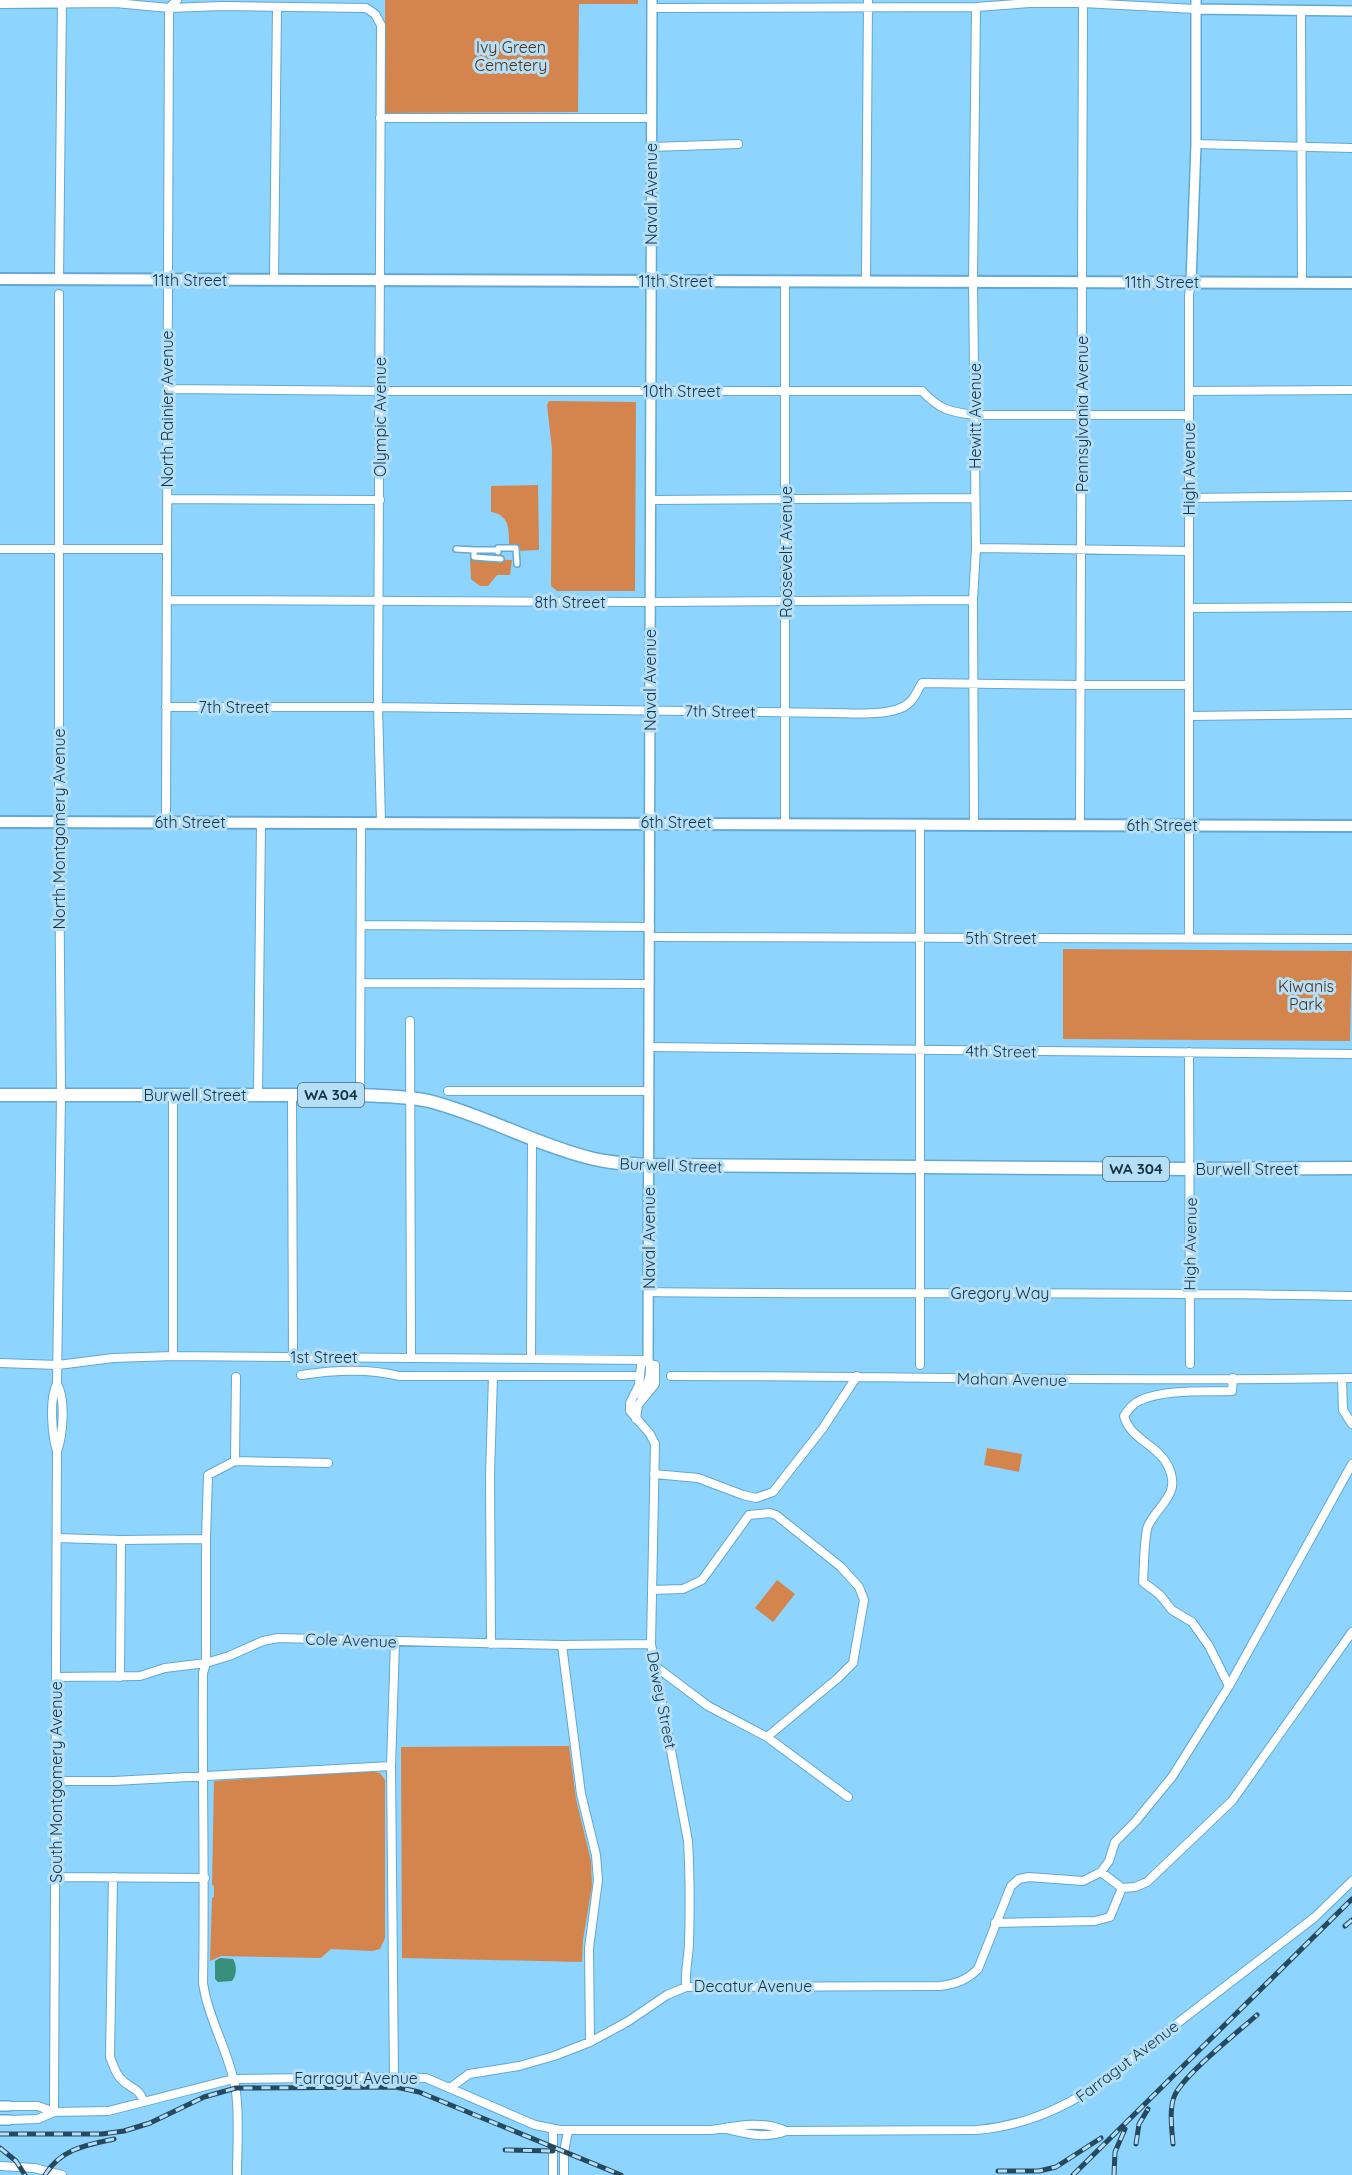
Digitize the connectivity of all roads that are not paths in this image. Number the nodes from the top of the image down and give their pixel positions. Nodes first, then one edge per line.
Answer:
1 (177, 0) edge
2 (62, 1) edge
3 (1030, 1) edge
4 (1083, 3) junction
5 (0, 4) edge
6 (314, 4) edge
7 (652, 4) edge
8 (868, 4) edge
9 (1196, 5) edge
10 (277, 7) junction
11 (976, 7) junction
12 (169, 8) junction
13 (1301, 10) junction
14 (1352, 11) edge
15 (380, 118) junction
16 (651, 118) junction
17 (738, 144) dead end
18 (1196, 144) junction
19 (652, 147) junction
20 (1301, 147) junction
21 (1352, 148) edge
22 (0, 279) edge
23 (59, 279) junction
24 (168, 279) junction
25 (274, 279) junction
26 (380, 280) junction
27 (651, 281) junction
28 (785, 281) junction
29 (866, 281) junction
30 (973, 281) junction
31 (1081, 282) junction
32 (1191, 282) junction
33 (1302, 282) junction
34 (1352, 283) edge
35 (59, 294) dead end
36 (167, 389) junction
37 (1352, 390) edge
38 (380, 391) junction
39 (651, 391) junction
40 (1189, 391) junction
41 (786, 392) junction
42 (975, 415) junction
43 (1083, 415) junction
44 (1189, 415) junction
45 (1352, 496) edge
46 (975, 498) junction
47 (1189, 498) junction
48 (167, 500) junction
49 (380, 500) junction
50 (651, 501) junction
51 (786, 501) junction
52 (58, 548) junction
53 (976, 548) junction
54 (0, 549) edge
55 (167, 549) junction
56 (456, 549) dead end
57 (1082, 549) junction
58 (474, 550) junction
59 (498, 550) junction
60 (1189, 551) junction
61 (517, 564) dead end
62 (167, 600) junction
63 (973, 600) junction
64 (380, 601) junction
65 (651, 602) junction
66 (786, 602) junction
67 (1352, 607) edge
68 (1189, 608) junction
69 (974, 683) junction
70 (1189, 685) junction
71 (1082, 686) junction
72 (378, 707) junction
73 (166, 708) junction
74 (650, 710) junction
75 (786, 713) junction
76 (1352, 714) edge
77 (1189, 716) junction
78 (0, 822) edge
79 (59, 822) junction
80 (166, 822) junction
81 (261, 822) junction
82 (361, 822) junction
83 (381, 822) junction
84 (650, 822) junction
85 (785, 823) junction
86 (920, 824) junction
87 (974, 824) junction
88 (1080, 824) junction
89 (1189, 825) junction
90 (1352, 826) edge
91 (361, 925) junction
92 (650, 927) junction
93 (650, 937) junction
94 (920, 938) junction
95 (1189, 939) junction
96 (1352, 939) edge
97 (361, 983) junction
98 (650, 984) junction
99 (410, 1021) dead end
100 (649, 1047) junction
101 (920, 1050) junction
102 (1189, 1052) junction
103 (1352, 1054) edge
104 (649, 1090) junction
105 (448, 1091) dead end
106 (1, 1095) edge
107 (62, 1095) junction
108 (173, 1095) junction
109 (258, 1095) junction
110 (292, 1095) junction
111 (360, 1095) junction
112 (410, 1098) junction
113 (532, 1139) junction
114 (649, 1165) junction
115 (920, 1168) junction
116 (1352, 1168) edge
117 (1191, 1169) junction
118 (648, 1292) junction
119 (1189, 1293) junction
120 (920, 1294) junction
121 (1352, 1296) edge
122 (174, 1356) junction
123 (293, 1358) junction
124 (411, 1358) junction
125 (531, 1359) junction
126 (0, 1363) edge
127 (649, 1364) junction
128 (1190, 1364) dead end
129 (58, 1365) junction
130 (920, 1365) dead end
131 (301, 1375) dead end
132 (493, 1376) junction
133 (634, 1376) dead end
134 (671, 1376) dead end
135 (857, 1376) junction
136 (236, 1377) dead end
137 (1233, 1378) junction
138 (1352, 1378) edge
139 (1342, 1379) junction
140 (636, 1419) junction
141 (1352, 1424) edge
142 (234, 1461) junction
143 (328, 1463) dead end
144 (1352, 1464) edge
145 (654, 1474) junction
146 (57, 1538) junction
147 (206, 1539) junction
148 (120, 1540) junction
149 (652, 1590) junction
150 (1352, 1632) edge
151 (395, 1642) junction
152 (491, 1644) junction
153 (651, 1644) junction
154 (562, 1645) junction
155 (206, 1663) junction
156 (655, 1666) junction
157 (57, 1677) junction
158 (120, 1677) junction
159 (1229, 1686) junction
160 (767, 1737) junction
161 (391, 1766) junction
162 (202, 1775) junction
163 (57, 1781) junction
164 (848, 1797) dead end
165 (1101, 1872) junction
166 (56, 1877) junction
167 (112, 1877) junction
168 (204, 1878) junction
169 (1352, 1881) edge
170 (1122, 1888) junction
171 (995, 1923) junction
172 (686, 1987) junction
173 (590, 2042) junction
174 (394, 2077) junction
175 (233, 2079) junction
176 (450, 2088) junction
177 (144, 2103) junction
178 (5, 2106) edge
179 (54, 2112) junction
180 (5, 2120) edge
181 (553, 2129) junction
182 (568, 2131) junction
183 (0, 2166) edge
184 (62, 2175) edge
185 (237, 2175) edge
186 (553, 2175) edge
187 (564, 2175) edge

1 - 12 street
2 - 5 street
2 - 12 street
2 - 23 street
3 - 4 street
3 - 11 street
4 - 9 street
4 - 31 street, Pennsylvania Avenue
6 - 10 street
6 - 15 street, Olympic Avenue
7 - 8 street
7 - 16 street, Naval Avenue
8 - 11 street
8 - 29 street
9 - 13 street
9 - 18 street, High Avenue
10 - 12 street
10 - 25 street
11 - 30 street, Hewitt Avenue
12 - 24 street, North Rainier Avenue
13 - 14 street
13 - 20 street
15 - 16 street
15 - 26 street, Olympic Avenue
16 - 19 street, Naval Avenue
17 - 19 street
18 - 20 street
18 - 32 street, High Avenue
19 - 27 street, Naval Avenue
20 - 21 street
20 - 33 street
22 - 23 main road, 11th Street
23 - 24 main road, 11th Street
24 - 25 main road, 11th Street
24 - 36 street, North Rainier Avenue
25 - 26 main road, 11th Street
26 - 27 main road, 11th Street
26 - 38 street, Olympic Avenue
27 - 28 main road, 11th Street
27 - 39 street, Naval Avenue
28 - 29 main road, 11th Street
28 - 41 street, Roosevelt Avenue
29 - 30 main road, 11th Street
30 - 31 main road, 11th Street
30 - 42 street, Hewitt Avenue
31 - 32 main road, 11th Street
31 - 43 street, Pennsylvania Avenue
32 - 33 main road, 11th Street
32 - 40 street, High Avenue
33 - 34 main road, 11th Street
35 - 52 street, North Montgomery Avenue
36 - 38 street, 10th Street
36 - 48 street, North Rainier Avenue
37 - 40 street
38 - 39 street, 10th Street
38 - 49 street, Olympic Avenue
39 - 41 street, 10th Street
39 - 50 street, Naval Avenue
40 - 44 street, High Avenue
41 - 42 street, 10th Street
41 - 51 street, Roosevelt Avenue
42 - 43 street, 10th Street
42 - 46 street, Hewitt Avenue
43 - 44 street, 10th Street
43 - 57 street, Pennsylvania Avenue
44 - 47 street, High Avenue
45 - 47 street
46 - 51 street
46 - 53 street, Hewitt Avenue
47 - 60 street, High Avenue
48 - 49 street
48 - 55 street, North Rainier Avenue
49 - 64 street, Olympic Avenue
50 - 51 street
50 - 65 street, Naval Avenue
51 - 66 street, Roosevelt Avenue
52 - 54 street
52 - 55 street
52 - 79 street, North Montgomery Avenue
53 - 57 street
53 - 63 street, Hewitt Avenue
55 - 62 street, North Rainier Avenue
56 - 58 street
57 - 60 street
57 - 71 street, Pennsylvania Avenue
58 - 59 street
58 - 59 street
59 - 61 street
60 - 68 street, High Avenue
62 - 64 street, 8th Street
62 - 73 street, North Rainier Avenue
63 - 66 street, 8th Street
63 - 69 street, Hewitt Avenue
64 - 65 street, 8th Street
64 - 72 street, Olympic Avenue
65 - 66 street, 8th Street
65 - 74 street, Naval Avenue
66 - 75 street, Roosevelt Avenue
67 - 68 street
68 - 70 street, High Avenue
69 - 71 street, 7th Street
69 - 75 street, 7th Street
69 - 87 street, Hewitt Avenue
70 - 71 street, 7th Street
70 - 77 street, High Avenue
71 - 88 street, Pennsylvania Avenue
72 - 73 street, 7th Street
72 - 74 street, 7th Street
72 - 83 street, Olympic Avenue
73 - 80 street, North Rainier Avenue
74 - 75 street, 7th Street
74 - 84 street, Naval Avenue
75 - 85 street, Roosevelt Avenue
76 - 77 street
77 - 89 street, High Avenue
78 - 79 main road, 6th Street
79 - 80 main road, 6th Street
79 - 107 street, North Montgomery Avenue
80 - 81 main road, 6th Street
81 - 82 main road, 6th Street
81 - 109 street
82 - 83 main road, 6th Street
82 - 91 street
83 - 84 main road, 6th Street
84 - 85 main road, 6th Street
84 - 92 street, Naval Avenue
85 - 86 main road, 6th Street
86 - 87 main road, 6th Street
86 - 94 street
87 - 88 main road, 6th Street
88 - 89 main road, 6th Street
89 - 90 main road, 6th Street
89 - 95 street, High Avenue
91 - 92 street
91 - 97 street
92 - 93 street, Naval Avenue
93 - 94 street, 5th Street
93 - 98 street, Naval Avenue
94 - 95 street, 5th Street
94 - 101 street
95 - 96 street, 5th Street
97 - 98 street
97 - 111 street
98 - 100 street, Naval Avenue
99 - 112 street
100 - 101 street, 4th Street
100 - 104 street, Naval Avenue
101 - 102 street, 4th Street
101 - 115 street
102 - 103 street, 4th Street
102 - 117 street, High Avenue
104 - 105 street
104 - 114 street, Naval Avenue
106 - 107 highway, Burwell Street / WA 304
107 - 108 highway, Burwell Street / WA 304
107 - 129 street, North Montgomery Avenue
108 - 109 highway, Burwell Street / WA 304
108 - 122 street
109 - 110 highway, Burwell Street / WA 304
110 - 111 highway, Burwell Street / WA 304
110 - 123 street
111 - 112 highway, Burwell Street / WA 304
112 - 113 highway, Burwell Street / WA 304
112 - 124 street
113 - 114 highway, Burwell Street / WA 304
113 - 125 street
114 - 115 highway, Burwell Street / WA 304
114 - 118 street, Naval Avenue
115 - 117 highway, Burwell Street / WA 304
115 - 120 street
116 - 117 highway, Burwell Street / WA 304
117 - 119 street, High Avenue
118 - 120 street, Gregory Way
118 - 127 street, Naval Avenue
119 - 120 street, Gregory Way
119 - 121 street, Gregory Way
119 - 128 street, High Avenue
120 - 130 street
122 - 123 street, 1st Street
122 - 129 street, 1st Street
123 - 124 street, 1st Street
124 - 125 street, 1st Street
125 - 127 street, 1st Street
126 - 129 street, 1st Street
127 - 140 street
127 - 140 street
129 - 146 street, South Montgomery Avenue
131 - 132 street
132 - 133 street
132 - 152 street
134 - 135 street, Mahan Avenue
135 - 137 street, Mahan Avenue
135 - 145 street
136 - 142 street
137 - 139 street, Mahan Avenue
137 - 159 street
138 - 139 street, Mahan Avenue
139 - 141 street
140 - 145 street, Dewey Street
142 - 143 street
142 - 147 street
144 - 159 street
145 - 149 street, Dewey Street
146 - 148 street
146 - 157 street, South Montgomery Avenue
147 - 148 street
147 - 155 street
148 - 158 street
149 - 153 street, Dewey Street
149 - 160 street
150 - 170 street
151 - 152 street, Cole Avenue
151 - 155 street, Cole Avenue
151 - 161 street
152 - 154 street, Cole Avenue
153 - 154 street, Cole Avenue
153 - 156 street, Dewey Street
154 - 173 street
155 - 158 street, Cole Avenue
155 - 162 street
156 - 160 street
156 - 172 street, Dewey Street
157 - 158 street, Cole Avenue
157 - 163 street, South Montgomery Avenue
159 - 165 street
160 - 164 street
161 - 162 street
161 - 174 street
162 - 163 street
162 - 168 street
163 - 166 street, South Montgomery Avenue
165 - 170 street
165 - 171 street
166 - 167 street
166 - 179 street, South Montgomery Avenue
167 - 168 street
167 - 177 street
168 - 175 street
169 - 182 street, Farragut Avenue
170 - 171 street
171 - 172 street, Decatur Avenue
172 - 173 street, Decatur Avenue
173 - 176 street, Decatur Avenue
174 - 175 street, Farragut Avenue
174 - 176 street, Farragut Avenue
175 - 177 street, Farragut Avenue
175 - 185 street
176 - 181 street, Farragut Avenue
177 - 179 street, Farragut Avenue
178 - 179 street, Farragut Avenue
179 - 180 street, Farragut Avenue
181 - 182 street, Farragut Avenue
181 - 186 street
182 - 187 street
183 - 184 street

